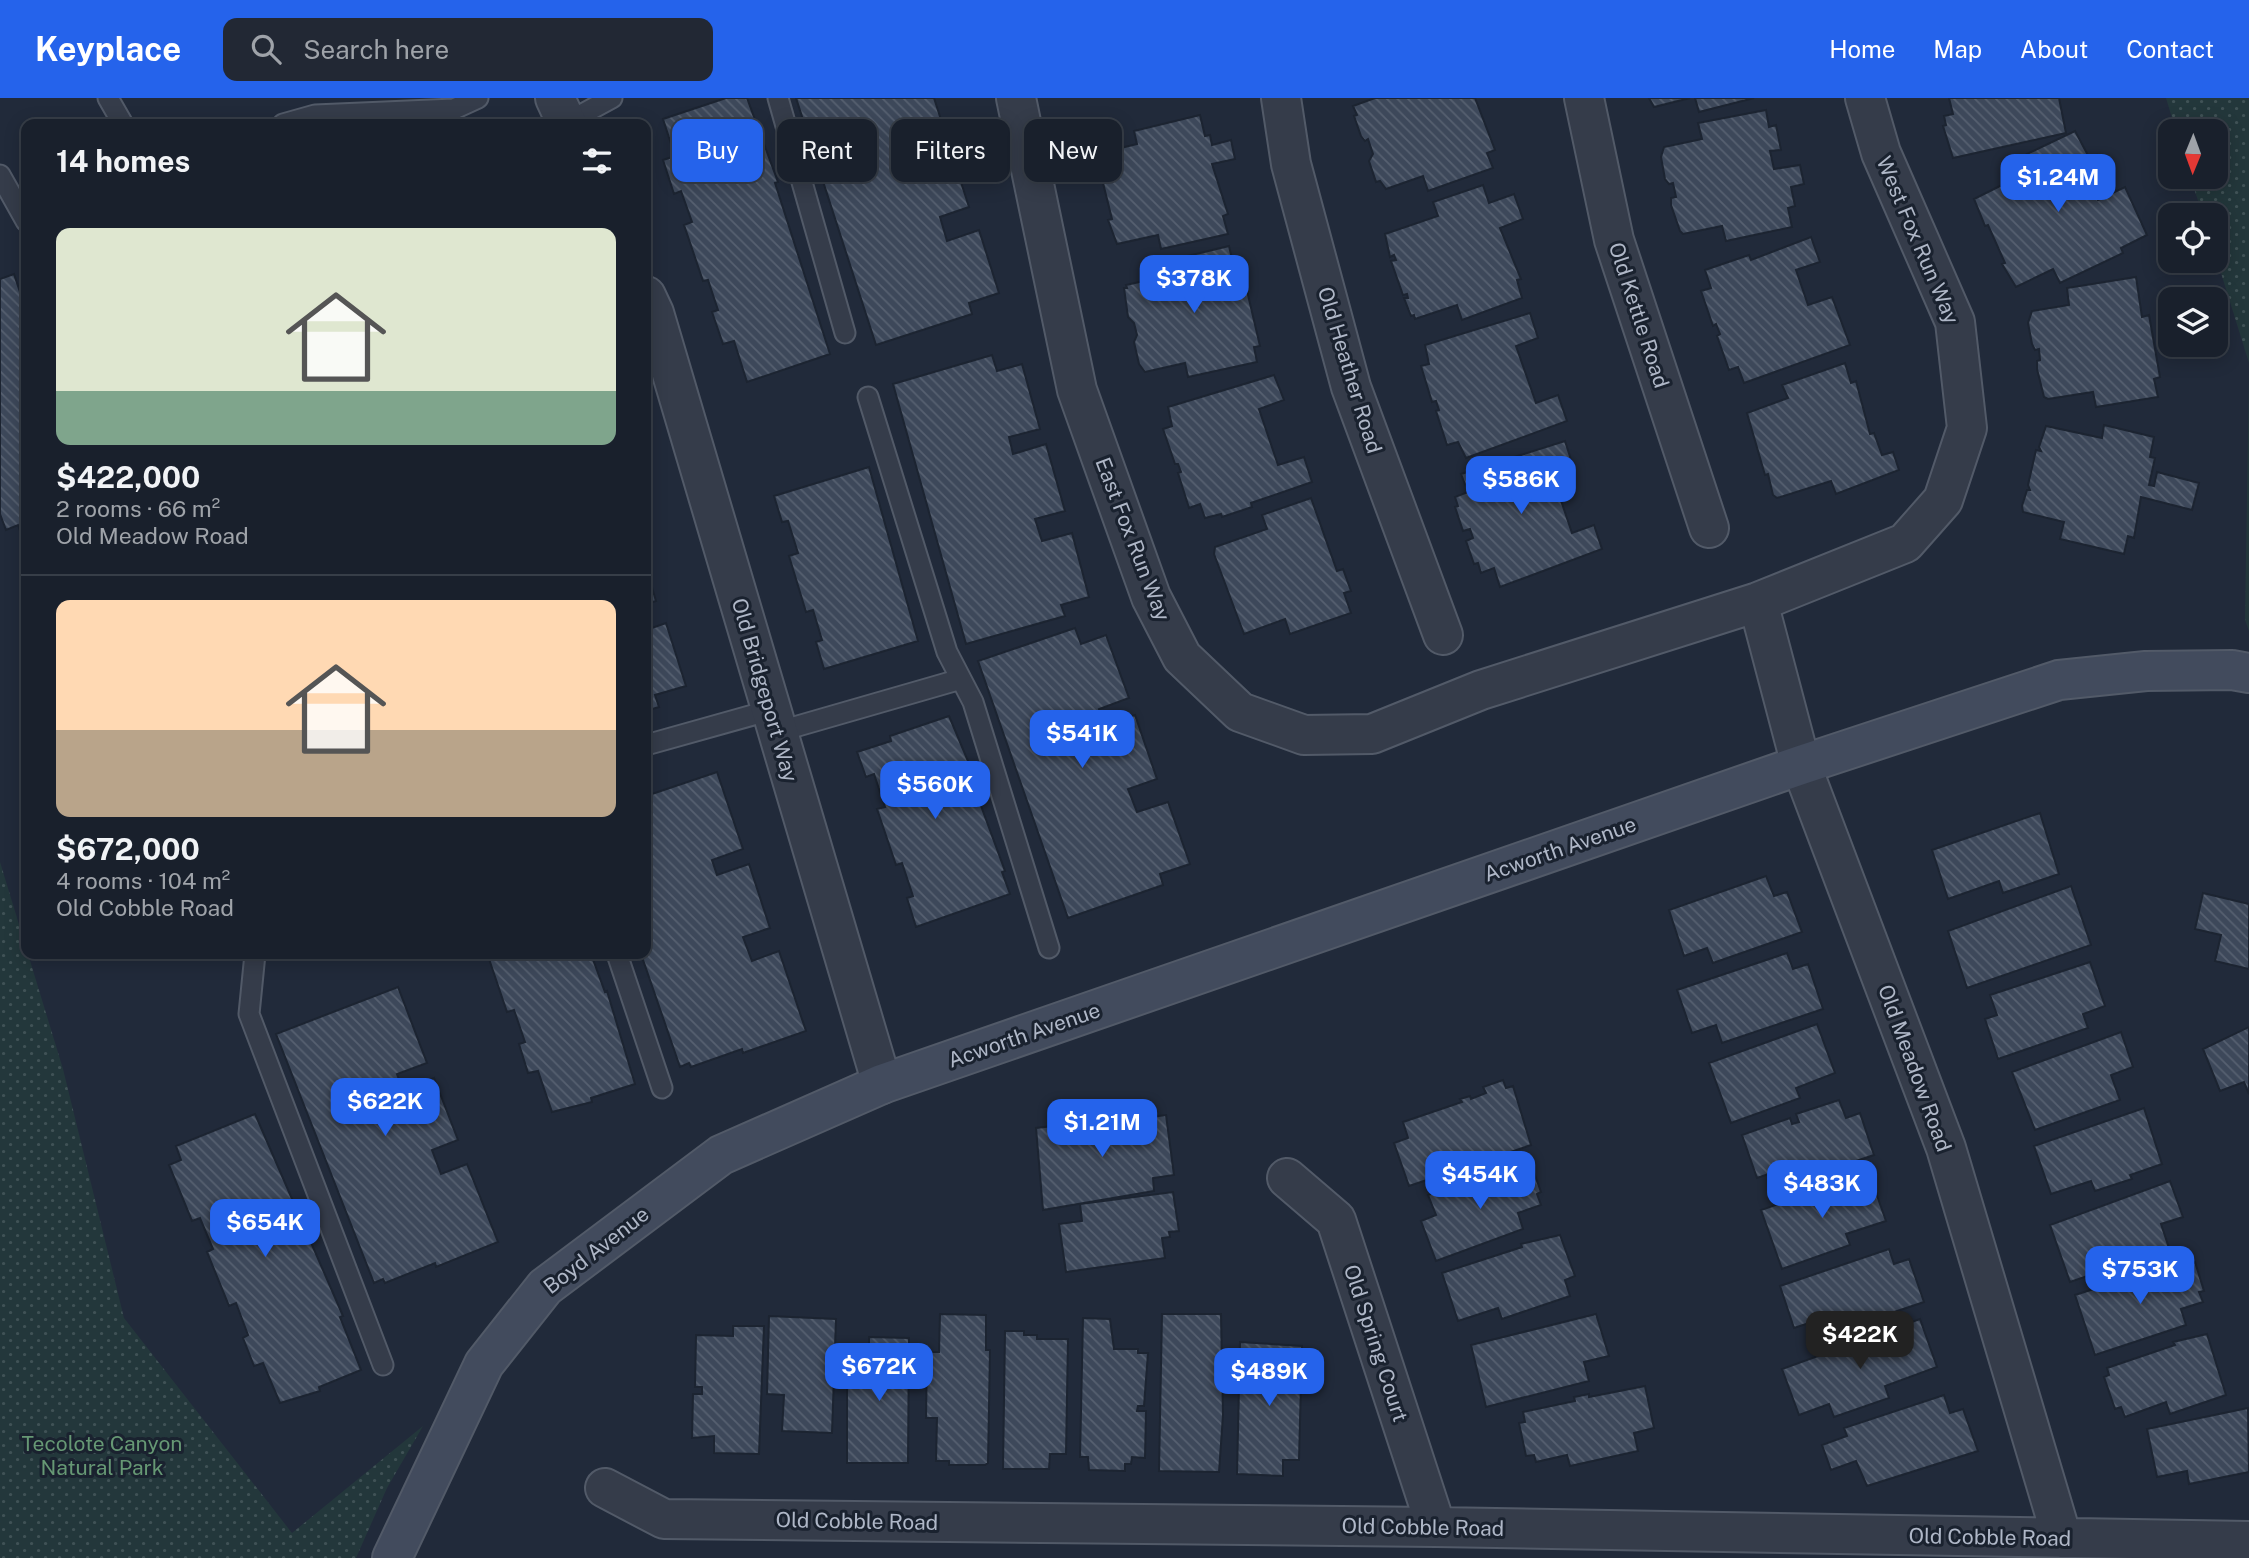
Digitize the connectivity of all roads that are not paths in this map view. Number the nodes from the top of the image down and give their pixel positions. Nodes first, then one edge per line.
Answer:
1 (108, 98) edge
2 (478, 98) edge
3 (612, 98) edge
4 (778, 98) edge
5 (1016, 98) edge
6 (1281, 98) edge
7 (1584, 98) edge
8 (1865, 98) edge
9 (314, 113) edge
10 (563, 115) edge
11 (120, 119) edge
12 (297, 119) edge
13 (0, 175) edge
14 (21, 212) edge
15 (651, 310) edge
16 (845, 333) dead end
17 (868, 397) dead end
18 (1709, 528) dead end
19 (1758, 602) junction
20 (1443, 635) dead end
21 (2249, 673) edge
22 (961, 679) junction
23 (774, 721) junction
24 (651, 744) edge
25 (1801, 765) junction
26 (1049, 948) dead end
27 (254, 959) edge
28 (619, 959) edge
29 (882, 1084) junction
30 (662, 1088) dead end
31 (1287, 1178) dead end
32 (383, 1365) dead end
33 (606, 1488) dead end
34 (1436, 1527) junction
35 (2062, 1538) junction
36 (2249, 1541) edge
37 (393, 1558) edge

1 - 11 lane
2 - 9 lane
3 - 10 lane
4 - 16 lane
5 - 19 street, East Fox Run Way
6 - 20 street, Old Heather Road
7 - 18 street, Old Kettle Road
8 - 19 street, West Fox Run Way
9 - 12 lane
13 - 14 lane
15 - 23 street, Old Bridgeport Way
17 - 22 lane
19 - 25 street, Old Meadow Road
21 - 25 street, Acworth Avenue
22 - 23 lane
22 - 26 lane
23 - 24 lane
23 - 29 street, Old Bridgeport Way
25 - 29 street, Acworth Avenue
25 - 35 street, Old Meadow Road
27 - 32 lane
28 - 30 lane
29 - 37 street, Boyd Avenue
31 - 34 street, Old Spring Court
33 - 34 street, Old Cobble Road
34 - 35 street, Old Cobble Road
35 - 36 street, Old Cobble Road

